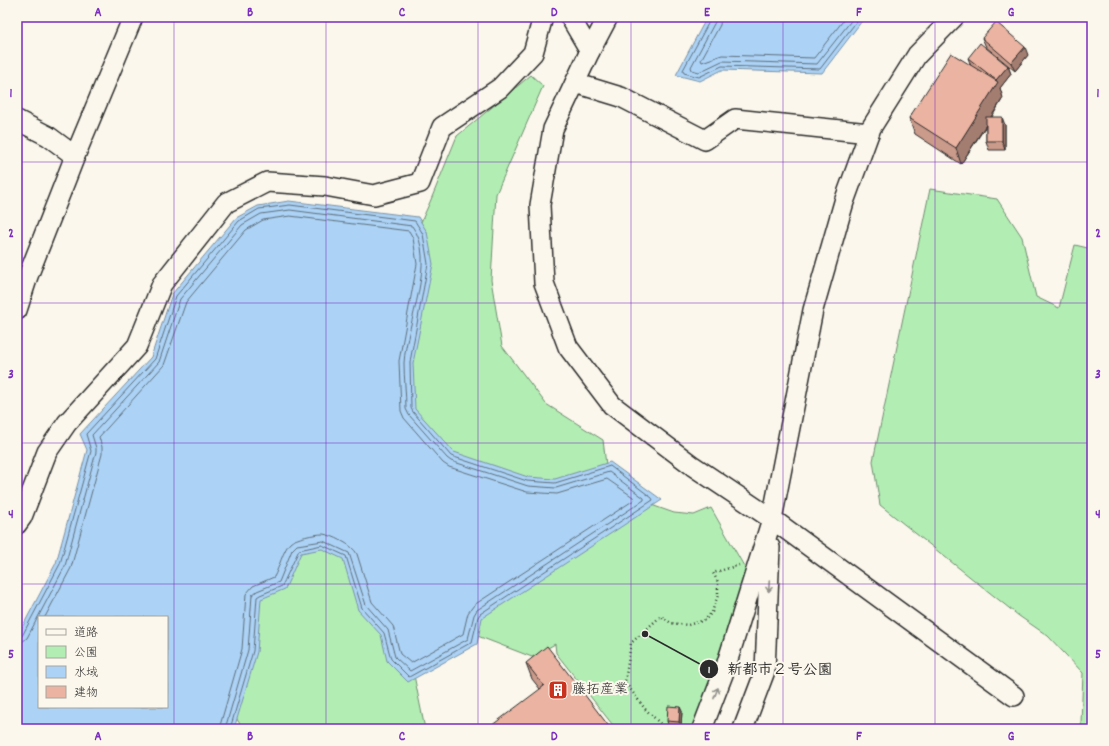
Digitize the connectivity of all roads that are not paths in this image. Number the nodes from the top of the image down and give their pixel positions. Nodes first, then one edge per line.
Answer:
1 (133, 17) edge
2 (543, 17) edge
3 (570, 17) edge
4 (608, 17) edge
5 (954, 17) edge
6 (590, 51) junction
7 (575, 83) junction
8 (17, 120) edge
9 (869, 133) junction
10 (75, 156) junction
11 (17, 310) edge
12 (772, 519) junction
13 (17, 524) edge
14 (1014, 696) dead end
15 (702, 729) edge
16 (743, 729) edge

1 - 10 street
2 - 13 street
3 - 6 street
4 - 6 street
5 - 9 street
6 - 7 street
7 - 9 street
7 - 12 street
8 - 10 street
9 - 12 street
10 - 11 street
12 - 14 street
15 -> 12 street
12 -> 16 street

